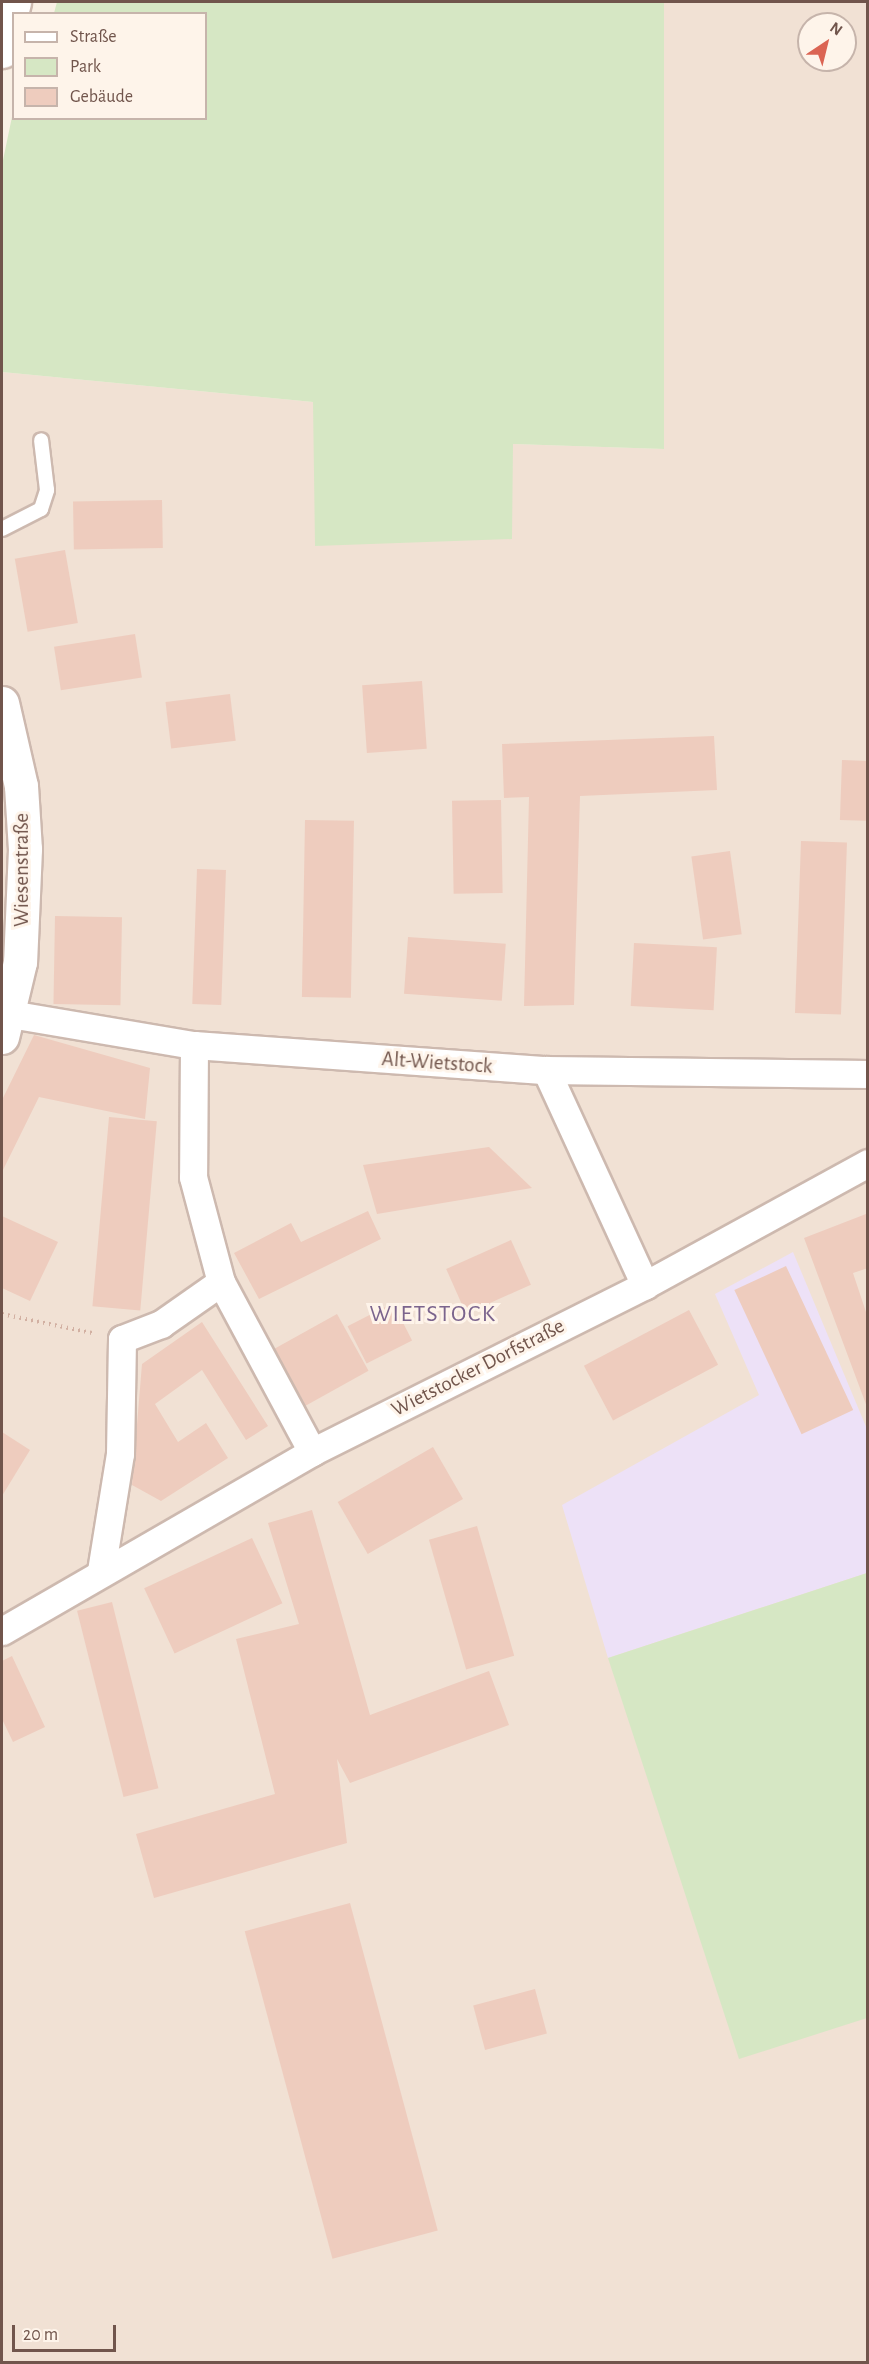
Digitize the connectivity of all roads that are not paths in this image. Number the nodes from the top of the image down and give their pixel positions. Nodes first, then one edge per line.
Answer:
1 (14, 2) edge
2 (2, 51) edge
3 (41, 440) dead end
4 (2, 529) edge
5 (2, 703) edge
6 (6, 1026) edge
7 (194, 1045) junction
8 (546, 1070) junction
9 (867, 1074) edge
10 (867, 1163) edge
11 (221, 1282) junction
12 (645, 1284) junction
13 (312, 1452) junction
14 (101, 1571) junction
15 (2, 1630) edge

1 - 2 main road
3 - 4 lane
5 - 6 main road, Wiesenstraße
6 - 7 street, Alt-Wietstock
7 - 8 street, Alt-Wietstock
7 - 11 street
8 - 9 street, Alt-Wietstock
8 - 12 street
10 - 12 street, Wietstocker Dorfstraße
11 - 13 street
11 - 14 street
12 - 13 street, Wietstocker Dorfstraße
13 - 14 street, Wietstocker Dorfstraße
14 - 15 street, Wietstocker Dorfstraße

